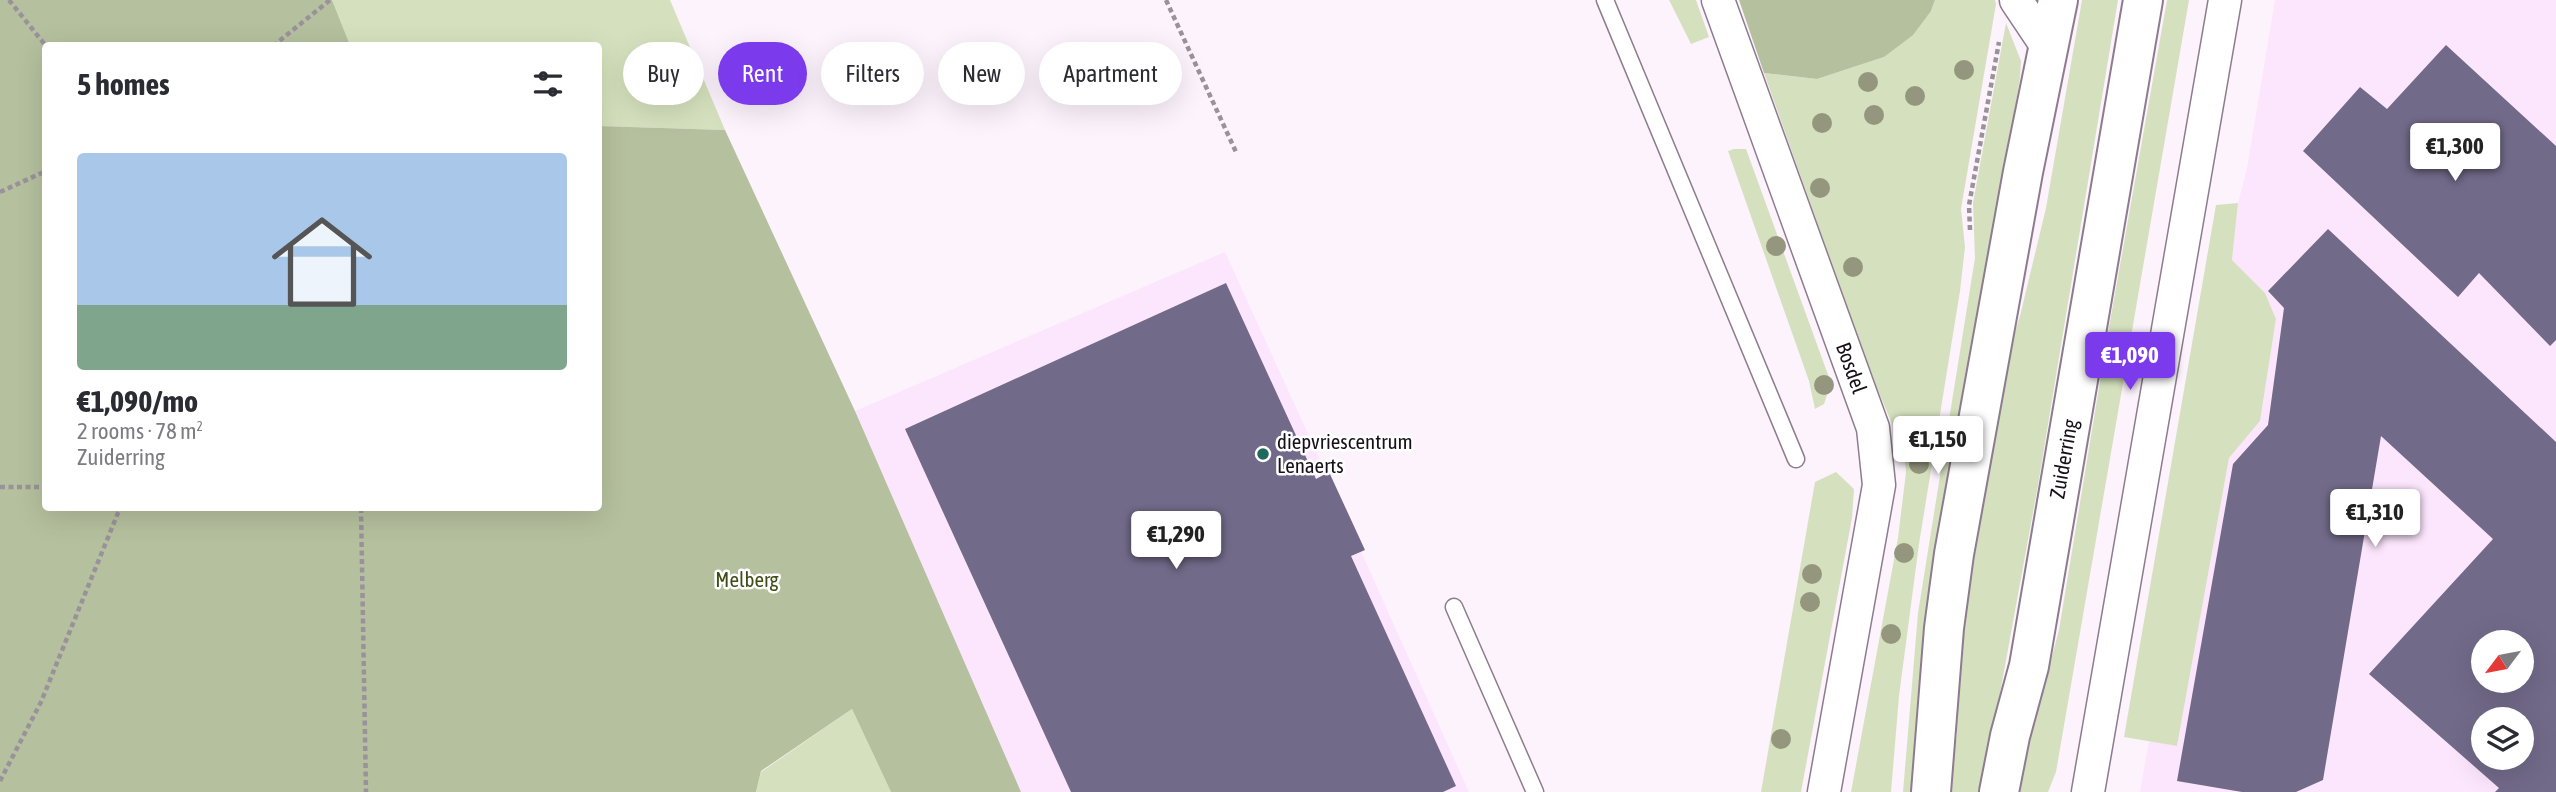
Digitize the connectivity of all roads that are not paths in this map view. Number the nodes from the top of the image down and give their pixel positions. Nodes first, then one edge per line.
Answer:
1 (1605, 0) edge
2 (1718, 0) edge
3 (2016, 0) edge
4 (2058, 0) edge
5 (2144, 0) edge
6 (2225, 0) edge
7 (2050, 51) junction
8 (1796, 459) dead end
9 (1454, 607) dead end
10 (1535, 792) edge
11 (1824, 792) edge
12 (1931, 792) edge
13 (1999, 792) edge
14 (2088, 792) edge

1 - 8 lane
2 - 11 street, Bosdel
3 - 7 street
4 - 7 main road
5 - 13 main road, Zuiderring
6 - 14 street
7 - 12 main road
9 - 10 lane

